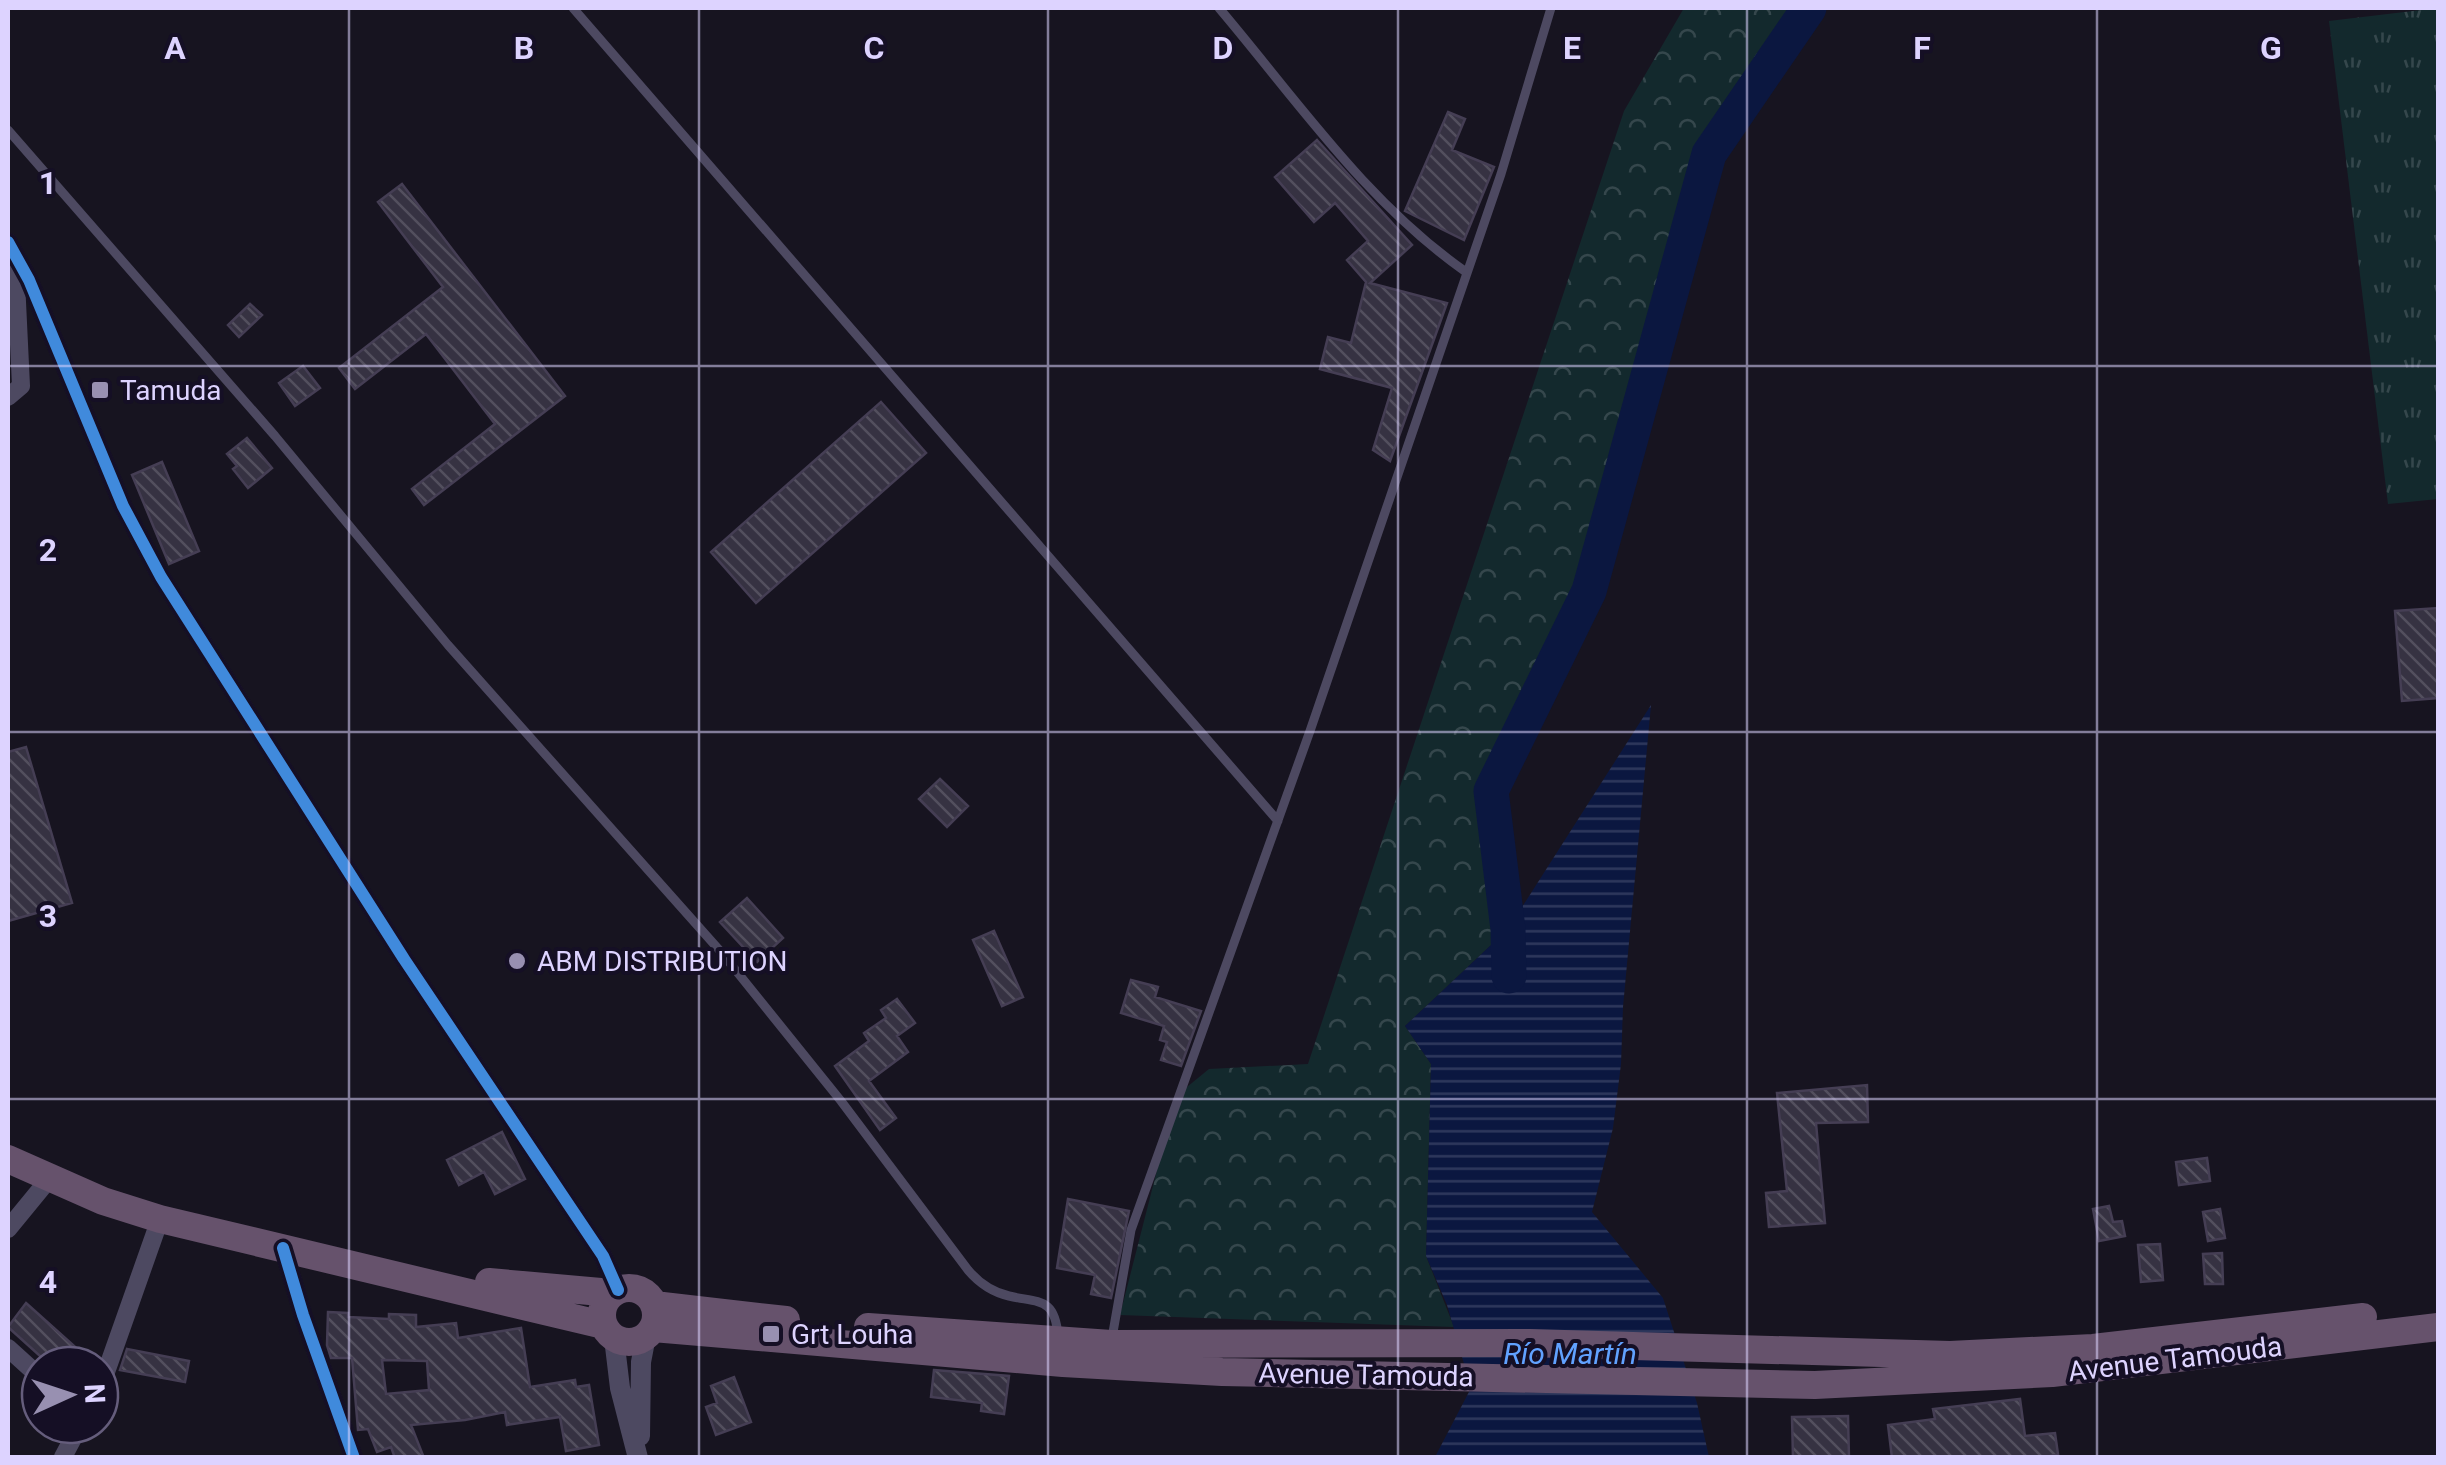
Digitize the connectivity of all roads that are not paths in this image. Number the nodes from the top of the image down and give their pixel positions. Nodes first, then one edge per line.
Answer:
1 (573, 8) edge
2 (1219, 8) edge
3 (1551, 8) edge
4 (8, 130) edge
5 (11, 248) edge
6 (1466, 272) junction
7 (8, 397) edge
8 (1278, 821) junction
9 (8, 1159) edge
10 (49, 1180) junction
11 (160, 1219) junction
12 (8, 1230) edge
13 (283, 1248) junction
14 (399, 1274) junction
15 (633, 1302) junction
16 (2438, 1308) edge
17 (2438, 1326) edge
18 (609, 1331) junction
19 (1058, 1339) junction
20 (1111, 1344) junction
21 (116, 1345) edge
22 (354, 1458) edge
23 (639, 1458) edge

1 - 8 lane
2 - 6 lane
3 - 6 lane
4 - 19 lane
5 - 7 street
5 - 15 street
6 - 8 lane
8 - 20 lane
9 - 10 highway, Avenue Tamouda
10 - 11 highway, Avenue Tamouda
10 - 12 street
11 - 13 highway, Avenue Tamouda
11 - 21 street
13 - 14 highway, Avenue Tamouda
13 - 22 street
14 - 15 highway, Avenue Tamouda
14 - 18 highway, Avenue Tamouda
15 - 17 highway, Avenue Tamouda
15 - 18 highway
15 - 18 highway, Avenue Tamouda
15 - 19 highway, Avenue Tamouda
15 - 23 street
16 - 20 highway, Avenue Tamouda
18 - 23 street
19 - 20 highway, Avenue Tamouda

